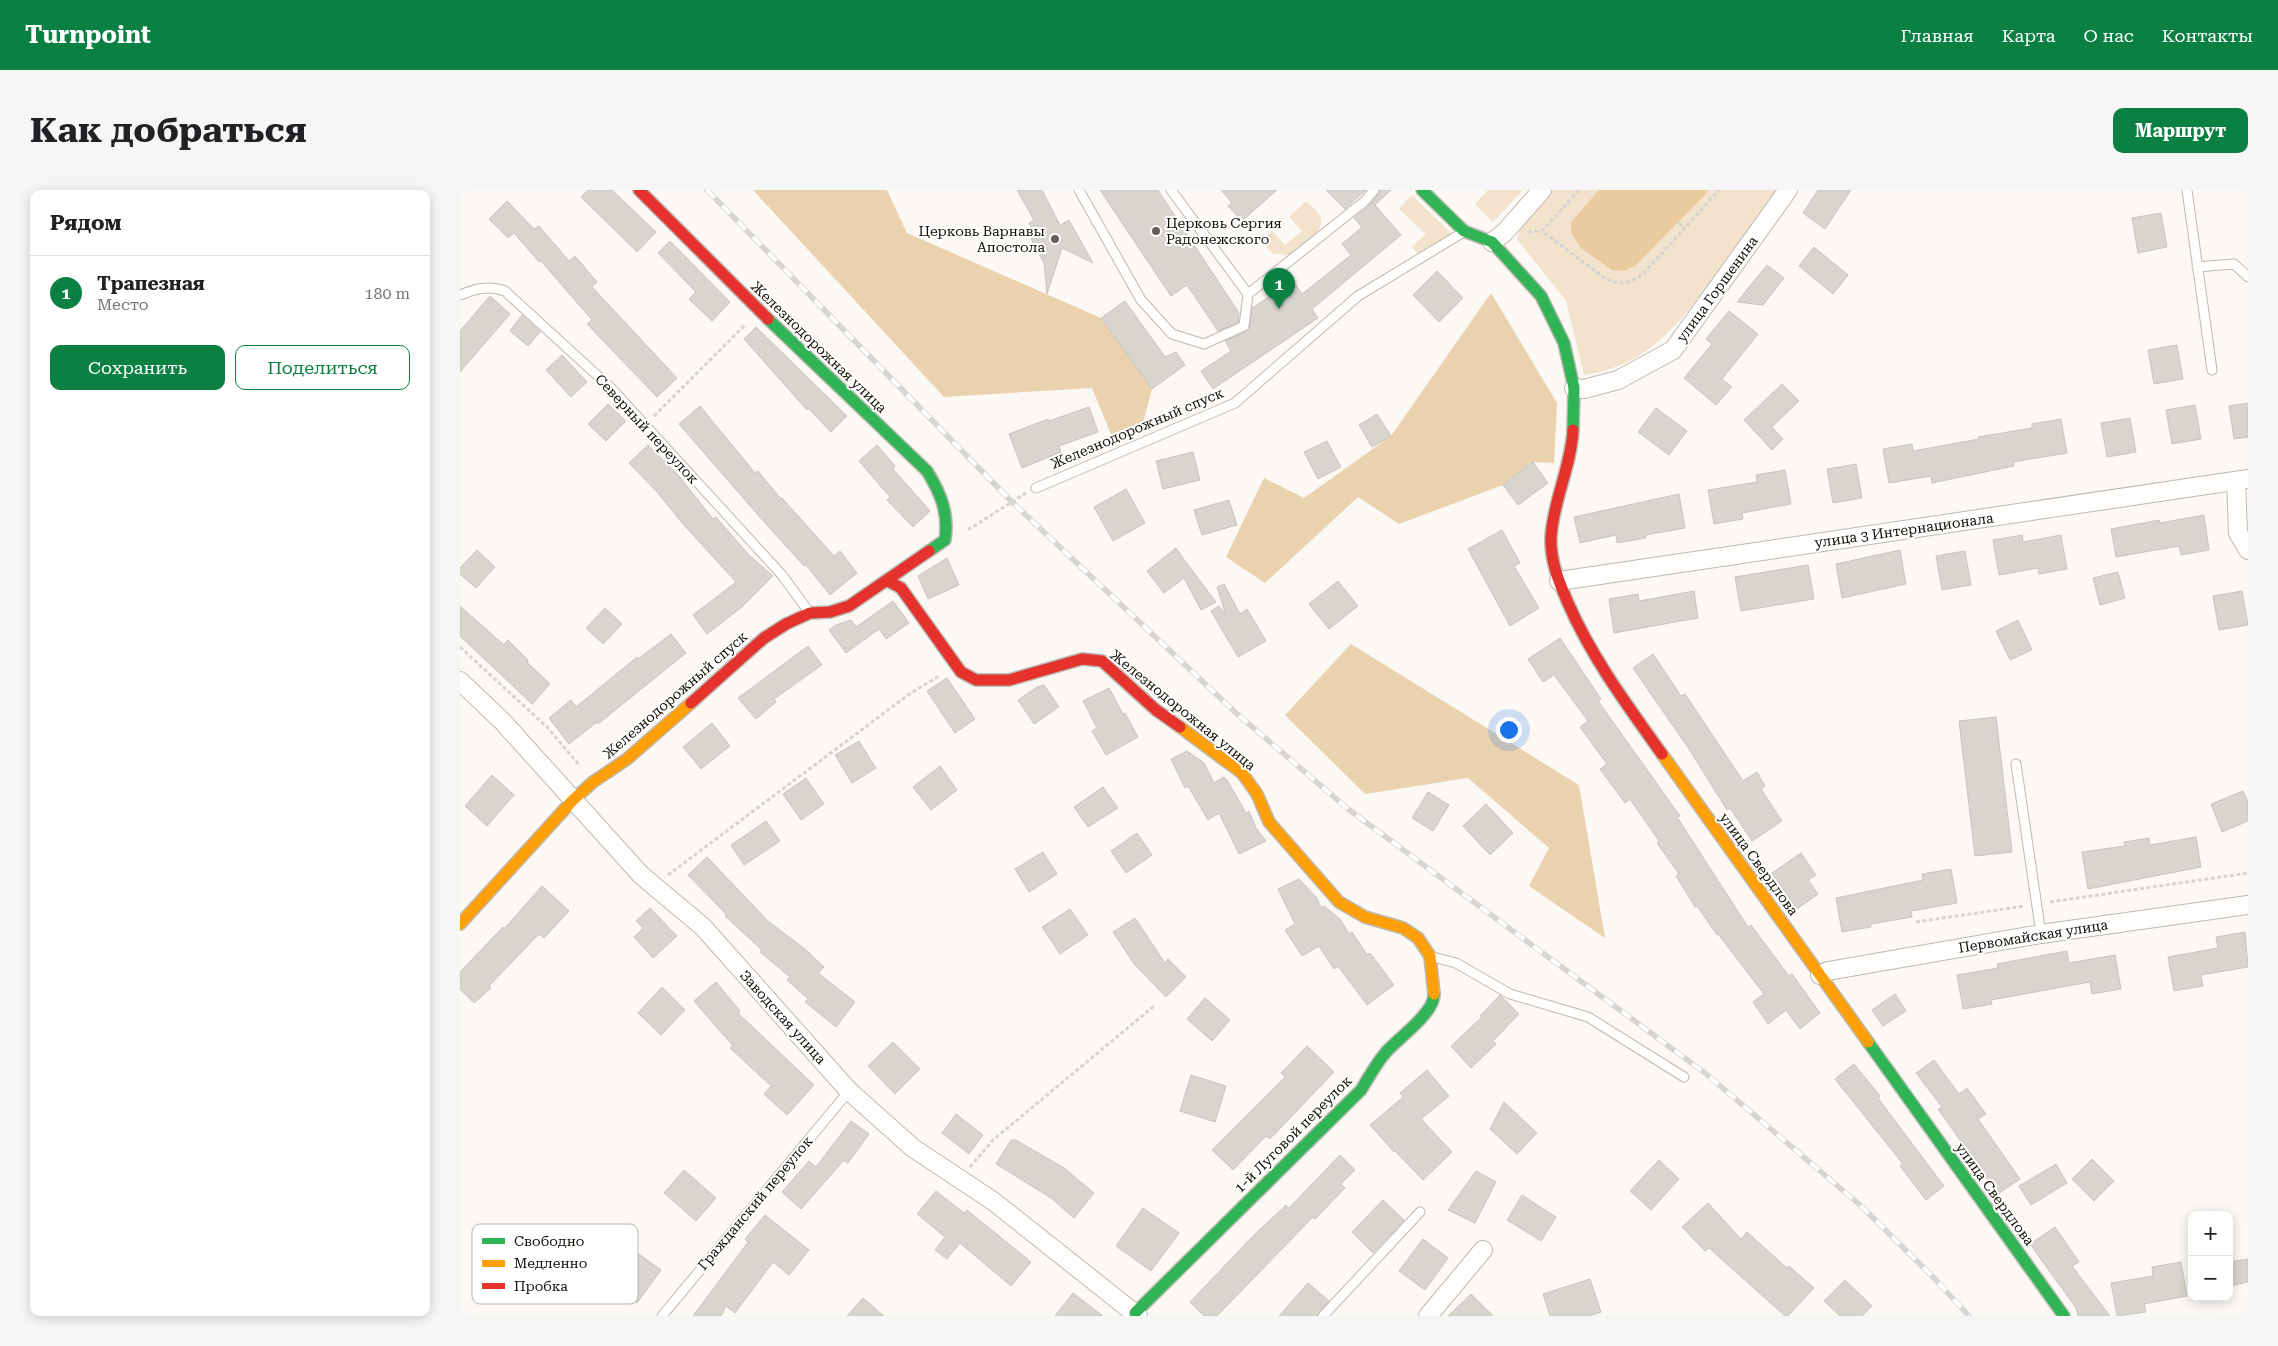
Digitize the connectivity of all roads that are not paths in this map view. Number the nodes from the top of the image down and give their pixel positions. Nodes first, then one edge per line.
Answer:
1 (639, 190) edge
2 (1079, 190) edge
3 (1171, 190) edge
4 (1374, 190) edge
5 (1422, 190) edge
6 (1542, 190) edge
7 (1788, 190) edge
8 (2187, 190) edge
9 (1464, 231) junction
10 (1492, 242) junction
11 (2197, 267) junction
12 (2248, 277) edge
13 (1248, 294) junction
14 (460, 295) edge
15 (2212, 370) dead end
16 (1574, 388) junction
17 (2242, 480) edge
18 (1036, 488) road end
19 (945, 540) joint
20 (2248, 550) edge
21 (888, 581) junction
22 (1559, 581) junction
23 (810, 613) junction
24 (460, 681) edge
25 (2016, 764) dead end
26 (573, 800) junction
27 (2248, 905) edge
28 (460, 924) edge
29 (2041, 934) junction
30 (1430, 956) junction
31 (1820, 975) junction
32 (1684, 1077) dead end
33 (849, 1091) junction
34 (1420, 1212) dead end
35 (1483, 1250) dead end
36 (1135, 1315) edge
37 (662, 1316) edge
38 (1323, 1316) edge
39 (1428, 1316) edge
40 (2064, 1316) edge

1 - 19 street, Железнодорожная улица
2 - 13 lane
3 - 13 lane
4 - 13 lane
5 - 9 street
6 - 10 street
7 - 16 street, улица Горшенина
8 - 11 lane
9 - 10 street
9 - 18 lane, Железнодорожный спуск
10 - 16 street, улица Свердлова
11 - 12 lane
11 - 15 lane
14 - 23 lane, Северный переулок
16 - 22 street, улица Свердлова
17 - 20 street
17 - 22 street, улица 3 Интернационала
19 - 21 street, Железнодорожный спуск
21 - 23 street, Железнодорожный спуск
21 - 30 street, Железнодорожная улица
22 - 31 street, улица Свердлова
23 - 26 street, Железнодорожный спуск
24 - 26 street, Заводская улица
25 - 29 lane
26 - 28 street, Железнодорожный спуск
26 - 33 street, Заводская улица
27 - 29 street, Первомайская улица
29 - 31 street, Первомайская улица
30 - 32 lane
30 - 36 street, 1-й Луговой переулок
31 - 40 street, улица Свердлова
33 - 36 street, Заводская улица
33 - 37 lane, Гражданский переулок
34 - 38 lane
35 - 39 street

